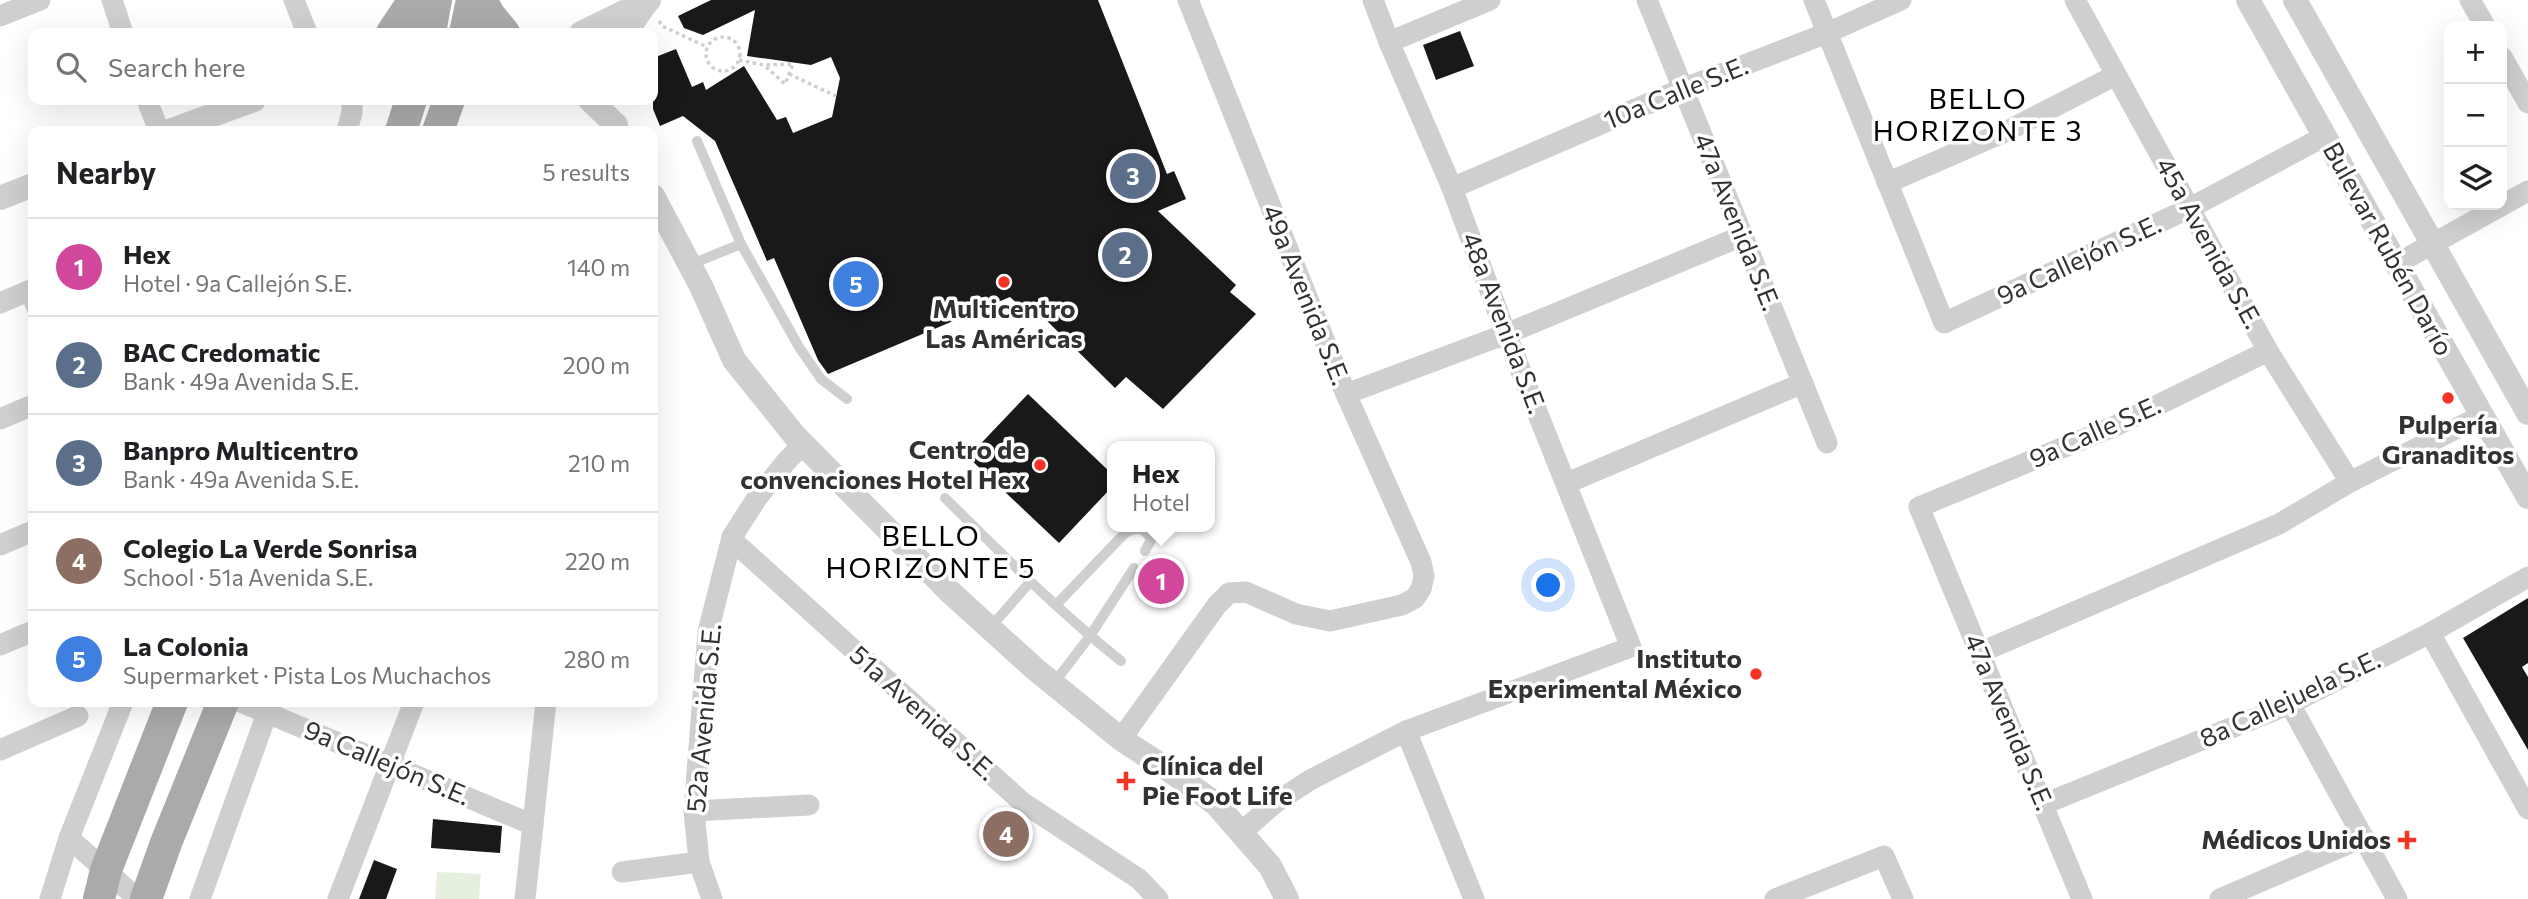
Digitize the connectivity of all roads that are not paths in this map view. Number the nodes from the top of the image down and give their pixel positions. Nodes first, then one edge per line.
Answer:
1 (40, 0) edge
2 (111, 0) edge
3 (294, 0) edge
4 (414, 0) edge
5 (436, 0) edge
6 (472, 0) edge
7 (481, 0) edge
8 (1188, 0) edge
9 (1373, 0) edge
10 (1490, 0) edge
11 (1647, 0) edge
12 (1814, 0) edge
13 (1901, 0) edge
14 (2075, 0) edge
15 (2248, 0) edge
16 (2295, 0) edge
17 (2470, 0) edge
18 (648, 1) edge
19 (0, 16) edge
20 (2482, 21) edge
21 (122, 28) edge
22 (305, 28) edge
23 (395, 28) edge
24 (430, 28) edge
25 (466, 28) edge
26 (500, 28) edge
27 (591, 28) edge
28 (613, 28) edge
29 (629, 28) edge
30 (1827, 33) junction
31 (1389, 42) junction
32 (2507, 66) edge
33 (2116, 75) junction
34 (1682, 89) junction
35 (2528, 103) edge
36 (149, 105) edge
37 (240, 105) edge
38 (352, 105) edge
39 (409, 105) edge
40 (447, 105) edge
41 (595, 105) edge
42 (606, 105) edge
43 (613, 105) edge
44 (157, 126) edge
45 (183, 126) edge
46 (348, 126) edge
47 (403, 126) edge
48 (440, 126) edge
49 (615, 126) edge
50 (616, 126) edge
51 (617, 126) edge
52 (2325, 136) junction
53 (697, 141) dead end
54 (1887, 183) junction
55 (28, 187) edge
56 (1452, 188) junction
57 (2528, 191) edge
58 (0, 198) edge
59 (658, 205) edge
60 (2190, 208) junction
61 (1742, 236) junction
62 (741, 244) junction
63 (2432, 244) junction
64 (2398, 264) junction
65 (690, 265) junction
66 (28, 290) edge
67 (0, 303) edge
68 (1506, 334) junction
69 (2268, 351) junction
70 (1802, 383) junction
71 (1346, 394) junction
72 (847, 400) dead end
73 (28, 407) edge
74 (2528, 413) edge
75 (2481, 416) junction
76 (0, 419) edge
77 (1827, 443) dead end
78 (803, 444) junction
79 (2350, 482) junction
80 (1567, 483) junction
81 (2528, 497) edge
82 (945, 498) dead end
83 (1919, 507) joint
84 (1127, 532) edge
85 (1146, 532) edge
86 (28, 533) edge
87 (732, 537) junction
88 (0, 545) edge
89 (1144, 551) dead end
90 (1134, 568) dead end
91 (2528, 577) edge
92 (1030, 582) junction
93 (1056, 605) junction
94 (990, 628) junction
95 (28, 633) edge
96 (2430, 633) junction
97 (1090, 636) junction
98 (0, 645) edge
99 (1979, 653) junction
100 (1121, 661) dead end
101 (1054, 683) junction
102 (2290, 704) junction
103 (121, 707) edge
104 (170, 707) edge
105 (221, 707) edge
106 (269, 707) edge
107 (412, 707) edge
108 (545, 707) edge
109 (78, 716) dead end
110 (1406, 731) junction
111 (1121, 739) junction
112 (0, 750) edge
113 (388, 764) junction
114 (2044, 804) junction
115 (809, 805) dead end
116 (2528, 809) edge
117 (694, 811) junction
118 (533, 825) junction
119 (1242, 832) junction
120 (2364, 837) junction
121 (69, 838) junction
122 (699, 862) junction
123 (622, 872) dead end
124 (103, 885) edge
125 (50, 899) edge
126 (138, 899) edge
127 (146, 899) edge
128 (200, 899) edge
129 (338, 899) edge
130 (525, 899) edge
131 (712, 899) edge
132 (1158, 899) edge
133 (1287, 899) edge
134 (1474, 899) edge
135 (1775, 899) edge
136 (1902, 899) edge
137 (2082, 899) edge
138 (2220, 899) edge
139 (2397, 899) edge

1 - 19 street
2 - 21 street
3 - 22 street
4 - 23 main road
5 - 24 main road
6 - 25 main road
7 - 26 main road
8 - 71 street, 49a Avenida S.E.
9 - 31 street, 48a Avenida S.E.
10 - 31 street
11 - 34 street, 47a Avenida S.E.
12 - 30 street
13 - 30 street, 10a Calle S.E.
14 - 33 street, 45a Avenida S.E.
15 - 52 street, Bulevar Rubén Darío
16 - 63 street, Bulevar Rubén Darío
17 - 20 street
18 - 27 street
18 - 28 street
18 - 29 street
30 - 34 street, 10a Calle S.E.
30 - 54 street
31 - 56 street, 48a Avenida S.E.
32 - 35 street
33 - 54 street
33 - 60 street, 45a Avenida S.E.
34 - 56 street, 10a Calle S.E.
34 - 61 street, 47a Avenida S.E.
36 - 44 street
37 - 45 street
38 - 46 street
39 - 47 main road
40 - 48 main road
41 - 49 street
42 - 50 street
43 - 51 street
52 - 60 street, 9a Callejón S.E.
52 - 64 street, Bulevar Rubén Darío
53 - 62 lane
54 - 60 street, 9a Callejón S.E.
55 - 58 street
56 - 68 street, 48a Avenida S.E.
57 - 63 street
59 - 65 street
60 - 69 street, 45a Avenida S.E.
61 - 68 street
61 - 70 street, 47a Avenida S.E.
62 - 65 lane
62 - 72 lane
63 - 64 street
63 - 74 street, Bulevar Rubén Darío
64 - 75 street, Bulevar Rubén Darío
65 - 78 street
66 - 67 street
68 - 71 street
68 - 80 street, 48a Avenida S.E.
69 - 79 street, 45a Avenida S.E.
69 - 83 street, 9a Calle S.E.
70 - 77 street, 47a Avenida S.E.
70 - 80 street
71 - 111 street, 49a Avenida S.E.
73 - 76 street
75 - 79 street
75 - 81 street, Bulevar Rubén Darío
78 - 87 street
78 - 94 street
79 - 99 street
80 - 110 street, 48a Avenida S.E.
82 - 92 lane
83 - 99 street, 47a Avenida S.E.
84 - 93 lane
85 - 89 lane
86 - 88 street
87 - 117 street, 52a Avenida S.E.
87 - 132 street, 51a Avenida S.E.
90 - 97 lane
91 - 96 street, 8a Callejuela S.E.
92 - 93 lane
92 - 94 lane
93 - 97 lane
94 - 101 street
95 - 98 street
96 - 102 street, 8a Callejuela S.E.
96 - 116 street
97 - 100 lane
97 - 101 lane
99 - 114 street, 47a Avenida S.E.
101 - 111 street
102 - 114 street, 8a Callejuela S.E.
102 - 120 street
103 - 121 street
104 - 124 main road
105 - 127 main road
106 - 113 street, 9a Callejón S.E.
106 - 128 street
107 - 113 street
108 - 118 street
109 - 112 street
110 - 119 street
110 - 134 street
111 - 119 street
113 - 118 street, 9a Callejón S.E.
113 - 129 street
114 - 137 street, 47a Avenida S.E.
115 - 117 street
117 - 122 street, 52a Avenida S.E.
118 - 130 street
119 - 133 street
120 - 138 street
120 - 139 street
121 - 124 street
121 - 125 street
122 - 123 street
122 - 131 street, 52a Avenida S.E.
124 - 126 street
135 - 136 street

